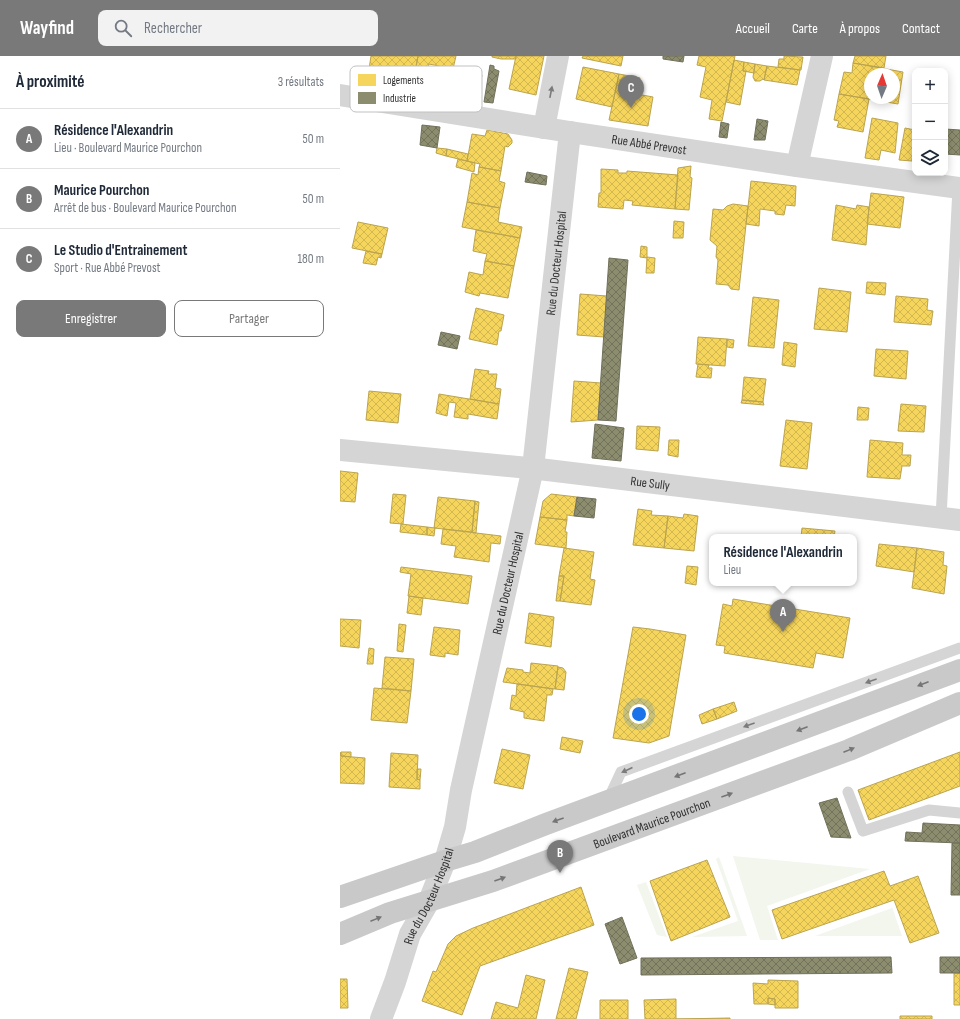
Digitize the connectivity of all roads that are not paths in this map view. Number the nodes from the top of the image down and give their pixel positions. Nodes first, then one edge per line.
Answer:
1 (558, 56) edge
2 (822, 56) edge
3 (340, 95) edge
4 (350, 97) edge
5 (445, 112) edge
6 (544, 128) junction
7 (570, 132) junction
8 (797, 166) junction
9 (959, 188) edge
10 (340, 450) edge
11 (533, 468) junction
12 (951, 519) edge
13 (960, 648) edge
14 (960, 670) edge
15 (960, 703) edge
16 (848, 792) dead end
17 (607, 802) junction
18 (960, 813) edge
19 (445, 861) junction
20 (340, 896) edge
21 (429, 901) junction
22 (340, 934) edge
23 (382, 1019) edge

6 -> 1 street
2 - 8 street
3 - 4 street, Rue Abbé Prevost
5 - 6 street, Rue Abbé Prevost
6 - 7 street, Rue Abbé Prevost
7 - 8 street, Rue Abbé Prevost
7 - 11 street, Rue du Docteur Hospital
8 - 9 street, Rue Abbé Prevost
9 - 12 lane
10 - 11 street, Rue Sully
11 - 12 street, Rue Sully
11 - 19 street, Rue du Docteur Hospital
13 -> 17 lane
14 -> 17 main road
21 -> 15 main road, Boulevard Maurice Pourchon
16 - 18 lane
17 -> 19 main road
19 - 20 main road
19 - 21 street, Rue du Docteur Hospital
22 -> 21 main road, Boulevard Maurice Pourchon
21 - 23 street, Rue du Docteur Hospital

